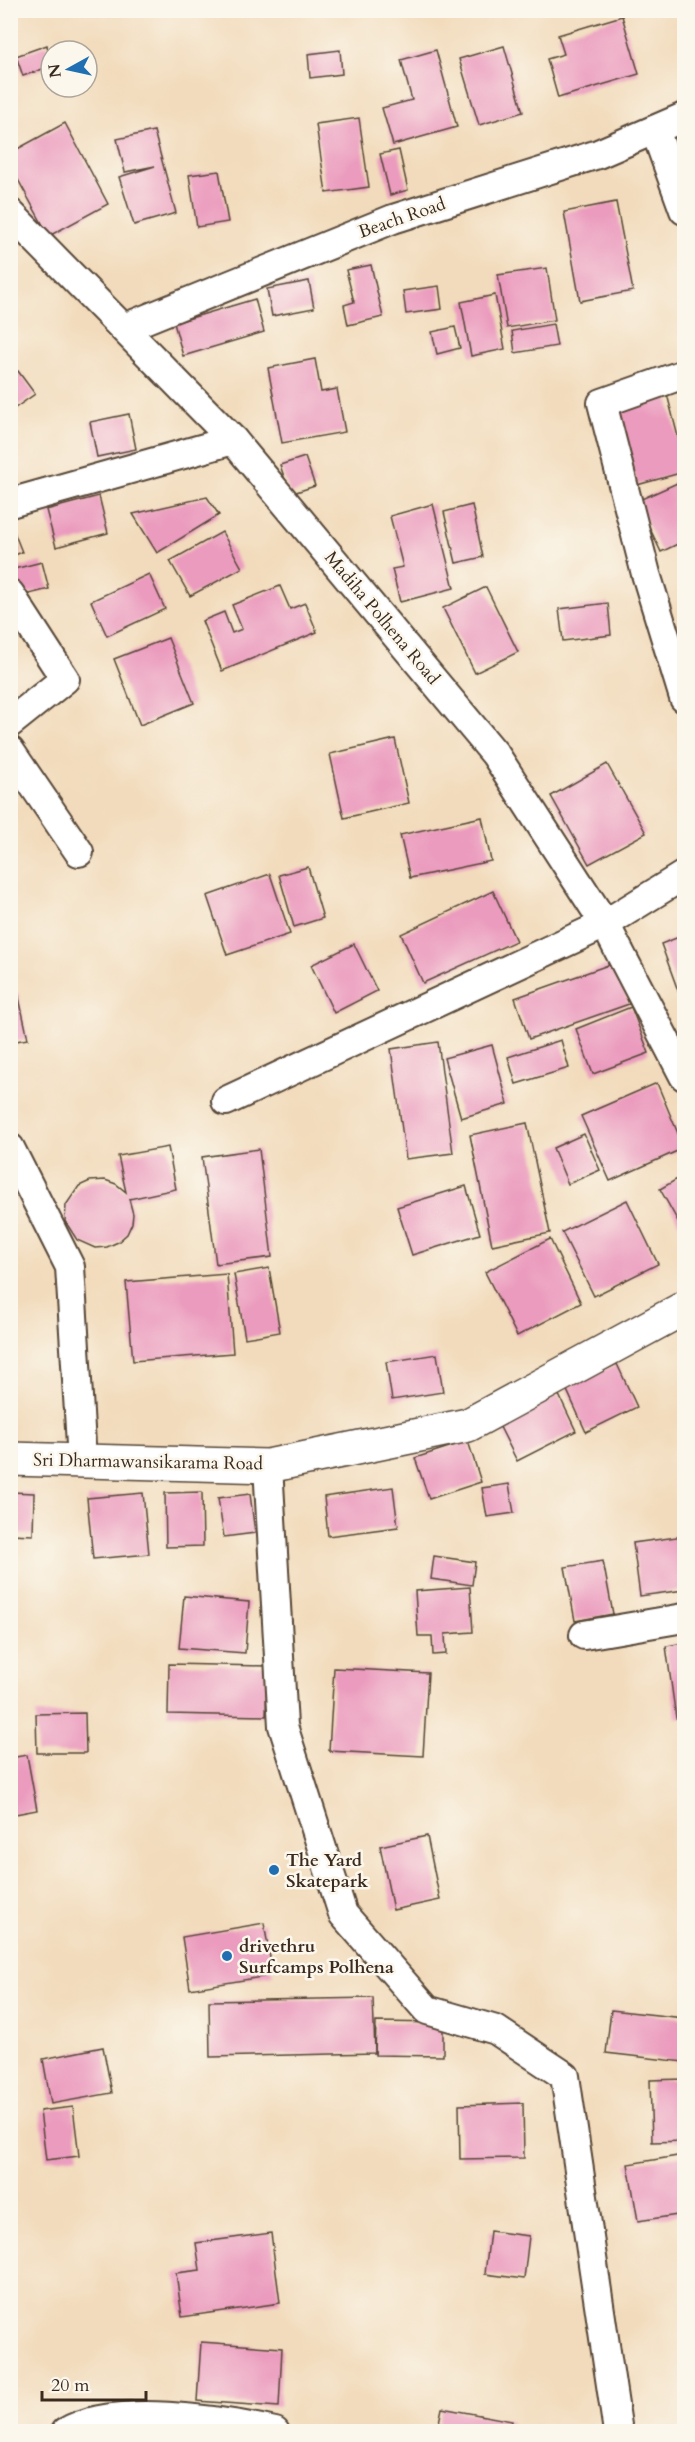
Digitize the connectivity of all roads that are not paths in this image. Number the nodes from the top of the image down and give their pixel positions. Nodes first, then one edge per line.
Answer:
1 (684, 117) edge
2 (655, 130) junction
3 (684, 210) edge
4 (10, 213) edge
5 (124, 328) junction
6 (684, 374) edge
7 (233, 440) junction
8 (10, 503) edge
9 (10, 594) edge
10 (684, 698) edge
11 (10, 723) edge
12 (10, 751) edge
13 (79, 852) dead end
14 (684, 875) edge
15 (605, 924) junction
16 (684, 1076) edge
17 (226, 1101) dead end
18 (10, 1149) edge
19 (684, 1308) edge
20 (10, 1459) edge
21 (82, 1461) junction
22 (268, 1466) junction
23 (684, 1618) edge
24 (584, 1635) dead end
25 (66, 2432) edge
26 (275, 2432) edge
27 (618, 2432) edge

1 - 2 street, Beach Road
2 - 3 street
2 - 5 street, Beach Road
4 - 5 street, Madiha Polhena Road
5 - 7 street, Madiha Polhena Road
6 - 10 street
7 - 8 street
7 - 15 street, Madiha Polhena Road
9 - 11 street
12 - 13 street
14 - 15 street
15 - 16 street, Madiha Polhena Road
15 - 17 street
18 - 21 street
19 - 22 street, Sri Dharmawansikarama Road
20 - 21 street, Sri Dharmawansikarama Road
21 - 22 street, Sri Dharmawansikarama Road
22 - 27 street
23 - 24 street
25 - 26 street

